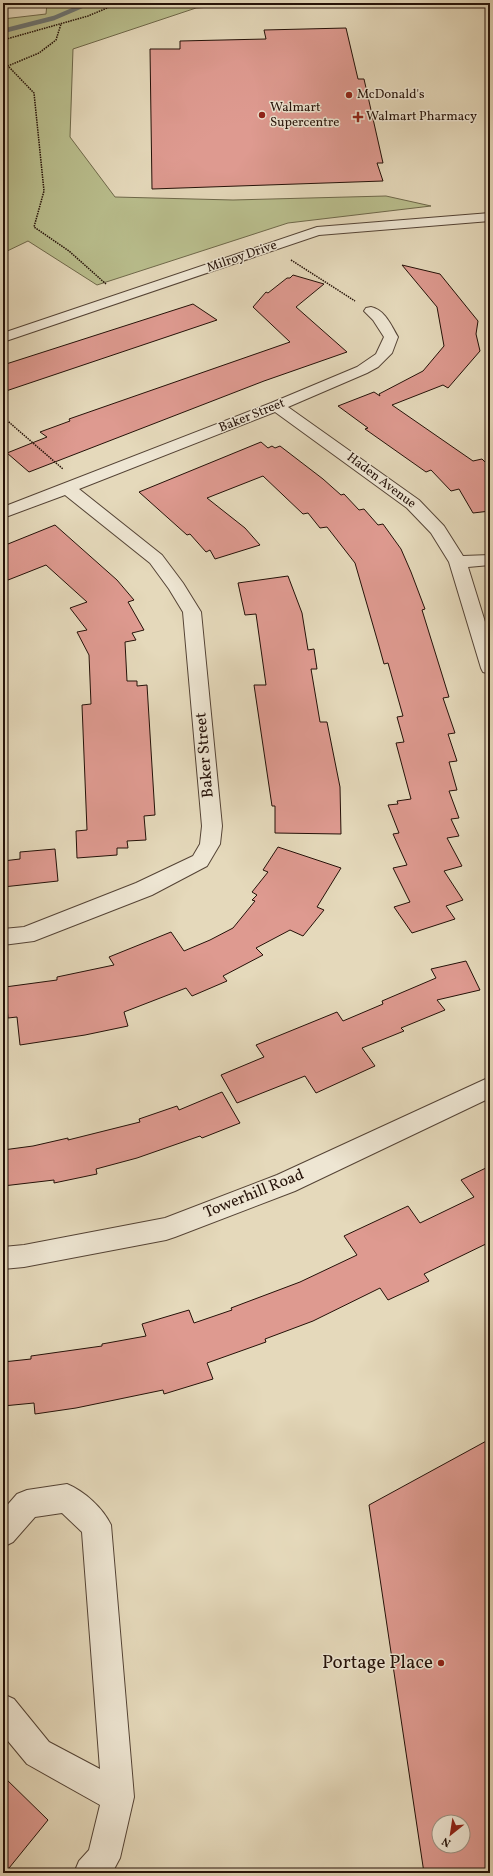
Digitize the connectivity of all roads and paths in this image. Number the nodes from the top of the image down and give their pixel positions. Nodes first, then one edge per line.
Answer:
1 (119, 3) edge
2 (61, 24) junction
3 (3, 40) edge
4 (9, 67) junction
5 (3, 68) edge
6 (490, 217) edge
7 (288, 258) dead end
8 (109, 287) dead end
9 (371, 311) joint
10 (3, 338) edge
11 (277, 406) junction
12 (3, 417) edge
13 (73, 486) junction
14 (3, 513) edge
15 (490, 560) edge
16 (458, 562) junction
17 (490, 668) edge
18 (3, 937) edge
19 (490, 1087) edge
20 (3, 1258) edge
21 (3, 1532) edge
22 (3, 1710) edge
23 (118, 1797) junction
24 (91, 1873) edge

1 - 2 path
2 - 3 path
2 - 4 path
4 - 5 path
4 - 8 path
6 - 10 street, Milroy Drive
7 - 9 path
9 - 11 street, Baker Street
11 - 13 street, Baker Street
11 - 16 street, Haden Avenue
12 - 13 path
13 - 14 street, Baker Street
13 - 18 street, Baker Street
15 - 16 street
16 - 17 street, Haden Avenue
19 - 20 street, Towerhill Road
21 - 23 street
22 - 23 street
23 - 24 street

